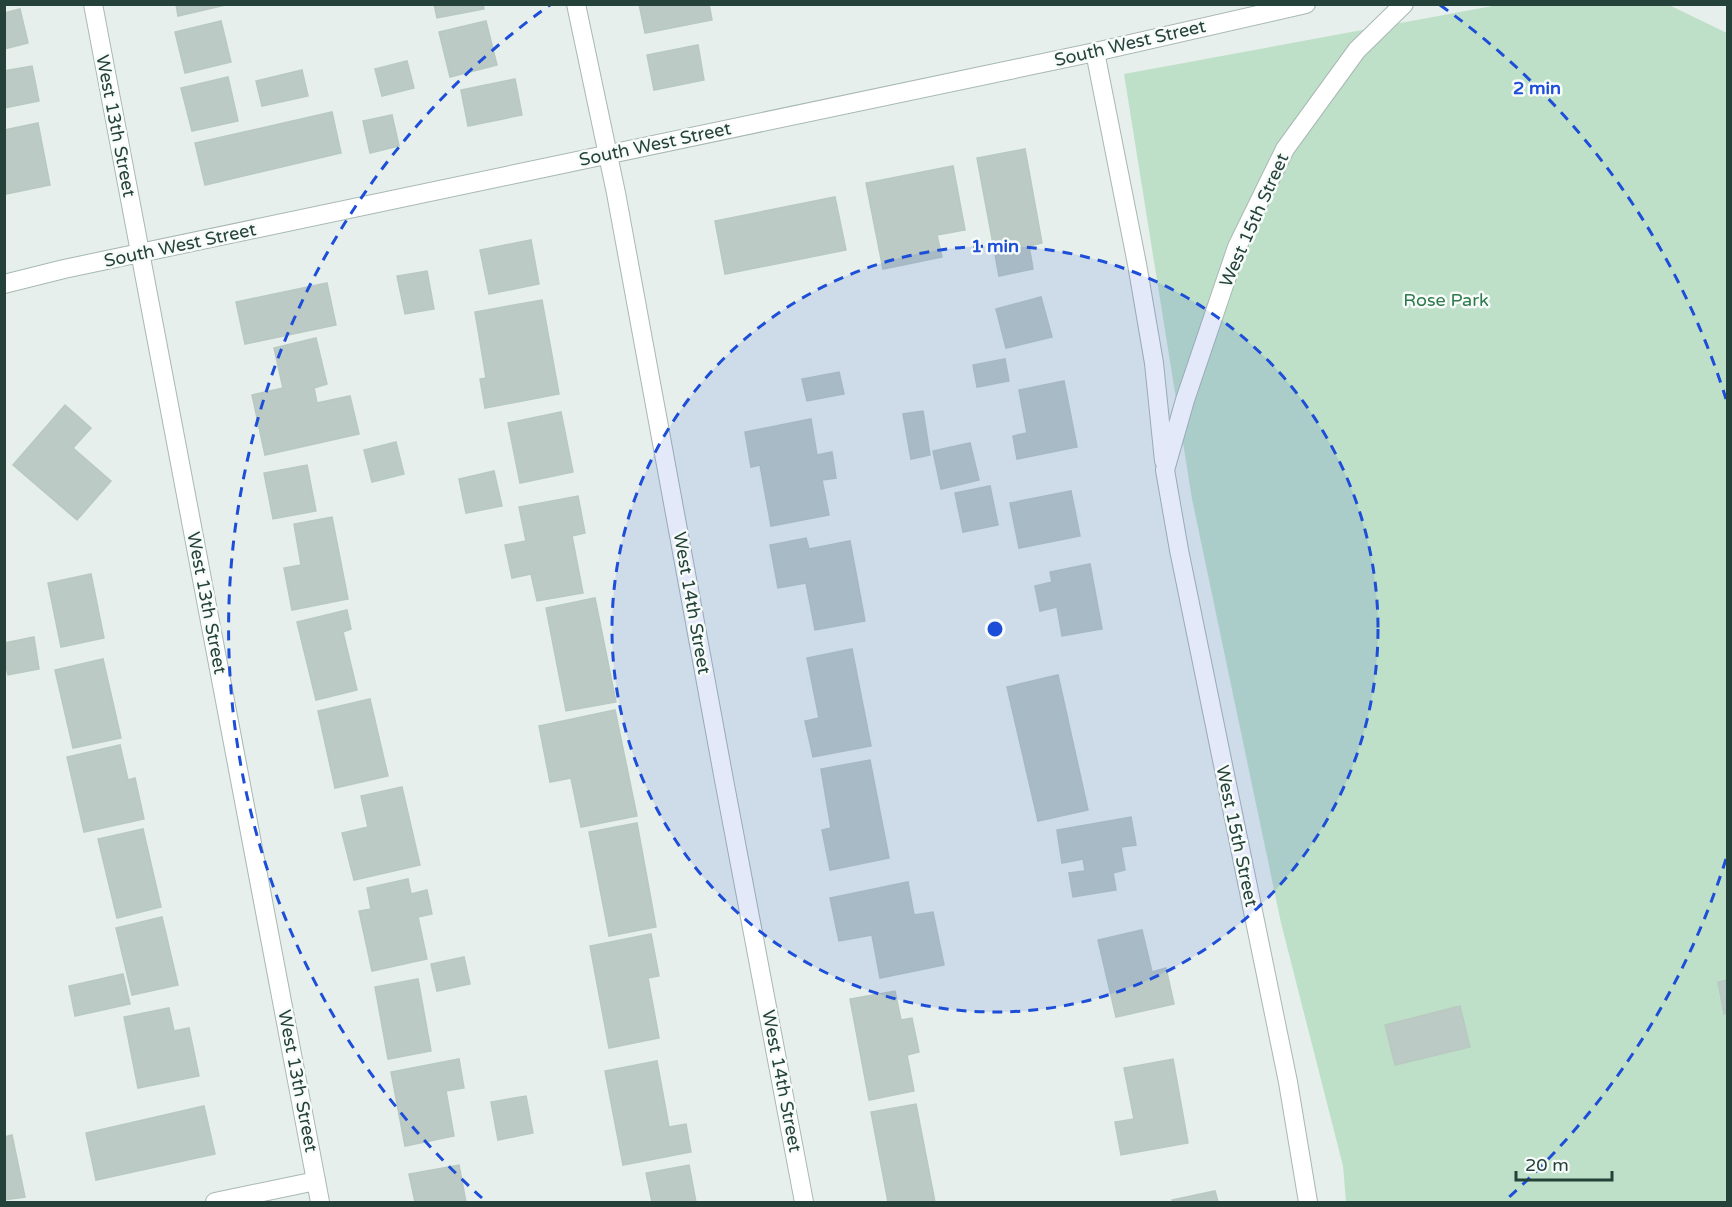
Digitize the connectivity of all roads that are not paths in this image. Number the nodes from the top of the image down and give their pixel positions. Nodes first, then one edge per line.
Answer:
1 (93, 4) edge
2 (576, 4) edge
3 (1306, 4) edge
4 (1404, 4) edge
5 (1095, 51) junction
6 (607, 155) junction
7 (141, 253) junction
8 (4, 284) edge
9 (1165, 470) junction
10 (316, 1181) junction
11 (215, 1203) edge
12 (320, 1203) edge
13 (804, 1203) edge
14 (1308, 1203) edge

1 - 7 street, West 13th Street
2 - 6 street, West 14th Street
3 - 5 street, South West Street
4 - 9 street, West 15th Street
5 - 6 street, South West Street
5 - 9 street, West 15th Street
6 - 7 street, South West Street
6 - 13 street, West 14th Street
7 - 8 street, South West Street
7 - 10 street, West 13th Street
9 - 14 street, West 15th Street
10 - 11 street
10 - 12 street, West 13th Street

